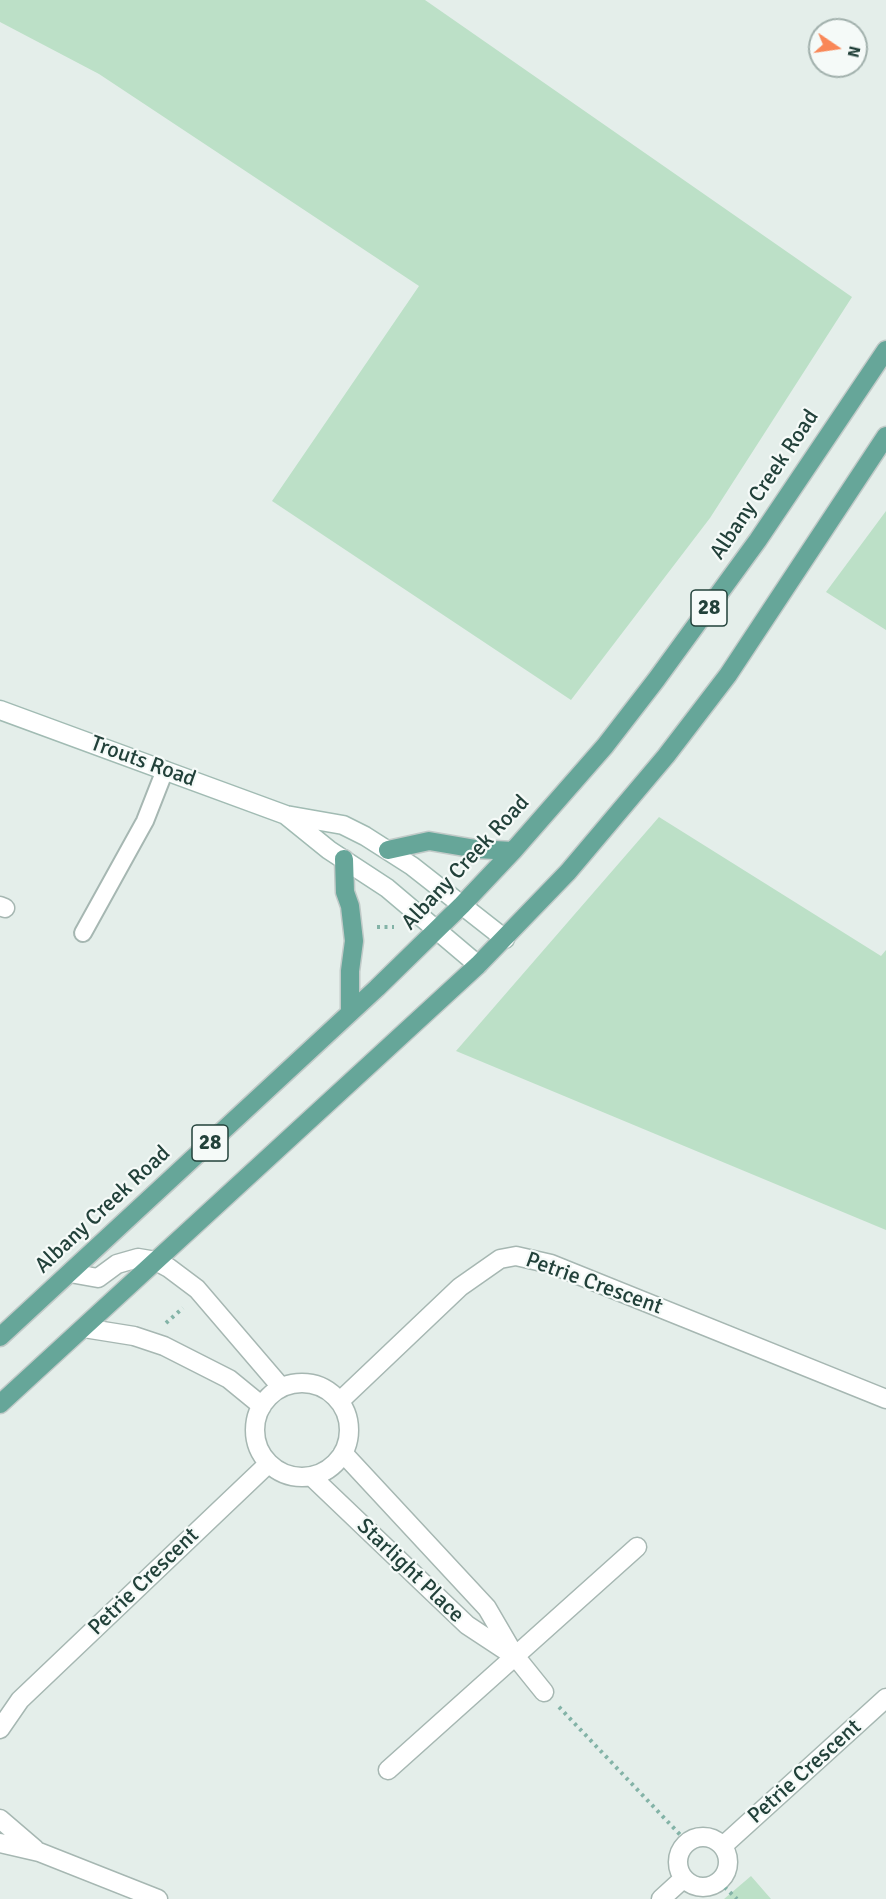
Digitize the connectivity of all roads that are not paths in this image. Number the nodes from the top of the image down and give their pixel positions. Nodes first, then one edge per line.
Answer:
1 (886, 350) edge
2 (886, 436) edge
3 (0, 710) edge
4 (165, 771) junction
5 (286, 815) junction
6 (388, 850) junction
7 (513, 851) junction
8 (344, 859) junction
9 (462, 905) junction
10 (437, 930) junction
11 (83, 933) dead end
12 (505, 939) junction
13 (478, 965) junction
14 (350, 1013) junction
15 (156, 1261) junction
16 (70, 1274) junction
17 (84, 1328) junction
18 (0, 1337) edge
19 (281, 1387) junction
20 (886, 1399) edge
21 (340, 1401) junction
22 (0, 1404) edge
23 (261, 1406) junction
24 (344, 1453) junction
25 (268, 1464) junction
26 (312, 1477) junction
27 (638, 1547) dead end
28 (515, 1656) junction
29 (544, 1692) road end
30 (886, 1698) edge
31 (20, 1700) junction
32 (0, 1706) edge
33 (0, 1729) edge
34 (388, 1770) dead end
35 (0, 1819) edge
36 (0, 1843) edge
37 (723, 1845) junction
38 (39, 1852) junction
39 (684, 1878) junction
40 (158, 1899) edge
41 (662, 1899) edge

1 - 7 main road, Albany Creek Road / 28
2 - 12 main road, 28
3 - 4 street, Trouts Road
4 - 5 street, Trouts Road
4 - 11 lane
5 - 6 street, Trouts Road
5 - 8 street, Trouts Road
6 - 7 main road
6 - 9 street, Trouts Road
7 - 9 main road, Albany Creek Road / 28
8 - 10 street, Trouts Road
8 - 14 main road
9 - 10 main road, Albany Creek Road / 28
9 - 12 street, Trouts Road
10 - 13 street, Trouts Road
10 - 14 main road, Albany Creek Road / 28
12 - 13 main road, 28
13 - 15 main road, 28
14 - 16 main road, Albany Creek Road / 28
15 - 16 street
15 - 17 main road, 28
15 - 19 street
16 - 18 main road, Albany Creek Road / 28
17 - 22 main road, 28
17 - 23 street
19 - 21 street
19 - 23 street
20 - 21 street, Petrie Crescent
21 - 24 street
23 - 25 street
24 - 26 street
24 - 28 street, Starlight Place
25 - 26 street
25 - 31 street, Petrie Crescent
26 - 28 street, Starlight Place
27 - 28 street
28 - 29 street, Starlight Place
28 - 34 street
30 - 37 street, Petrie Crescent
31 - 32 street, Petrie Crescent
31 - 33 street, Petrie Crescent
35 - 38 street
36 - 38 street
37 - 39 street
37 - 39 street
38 - 40 street
39 - 41 street

